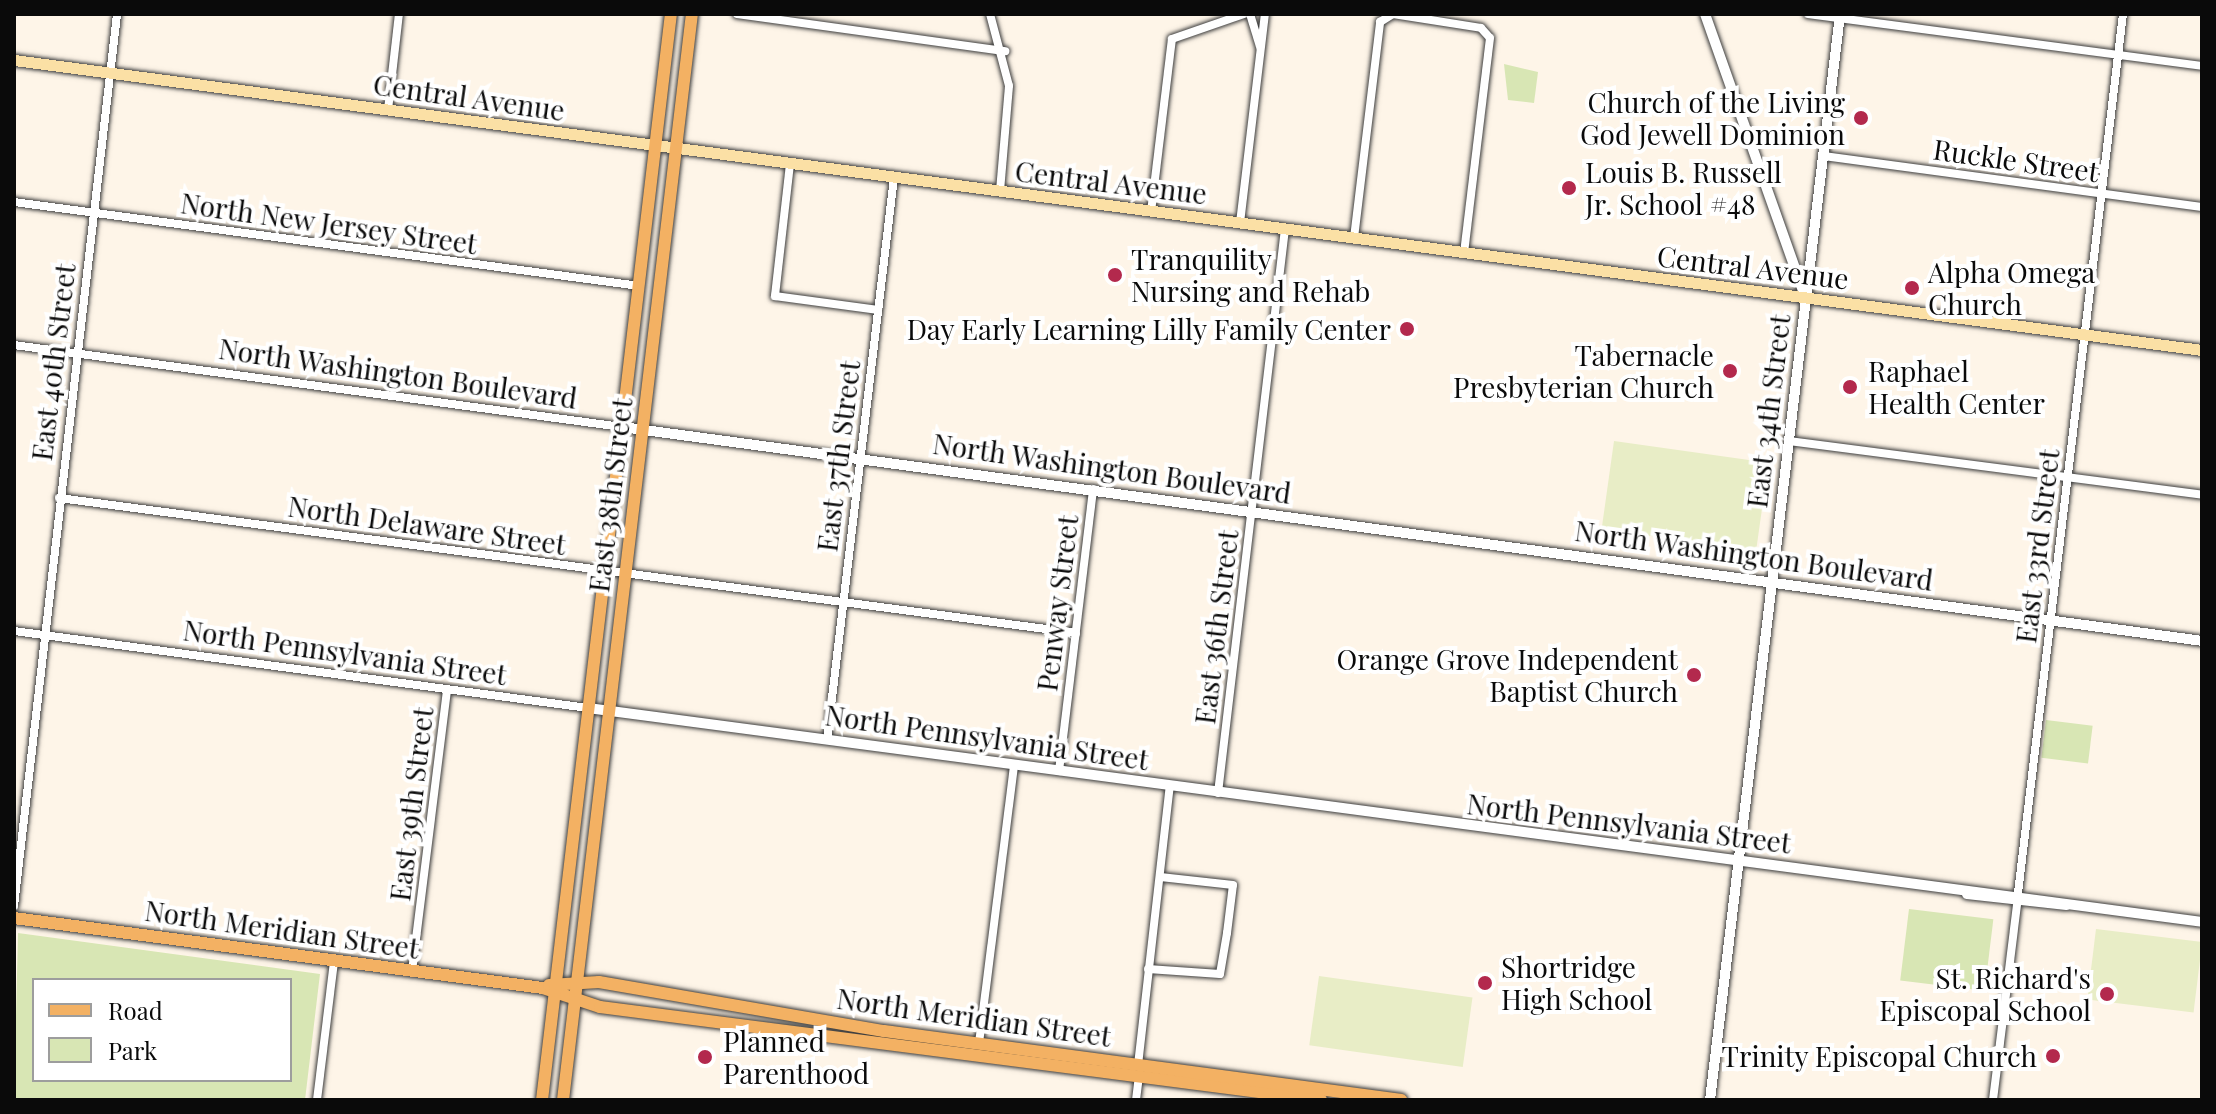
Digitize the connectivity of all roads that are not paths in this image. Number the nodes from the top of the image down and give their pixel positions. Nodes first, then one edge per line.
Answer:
1 (117, 14) edge
2 (399, 14) edge
3 (671, 14) edge
4 (692, 14) edge
5 (737, 14) edge
6 (990, 14) edge
7 (1247, 14) edge
8 (1265, 14) edge
9 (1705, 14) edge
10 (1808, 14) edge
11 (2123, 14) edge
12 (1840, 16) edge
13 (1005, 51) junction
14 (1261, 51) junction
15 (2118, 54) junction
16 (14, 60) edge
17 (2202, 66) edge
18 (110, 73) junction
19 (388, 110) junction
20 (655, 147) junction
21 (676, 149) junction
22 (1824, 156) junction
23 (790, 164) junction
24 (894, 177) junction
25 (1000, 192) junction
26 (2101, 194) junction
27 (14, 202) edge
28 (2202, 207) edge
29 (1151, 212) junction
30 (93, 213) junction
31 (1240, 223) junction
32 (1285, 229) junction
33 (1354, 238) junction
34 (1464, 253) junction
35 (639, 286) junction
36 (1806, 299) junction
37 (878, 310) junction
38 (2085, 334) junction
39 (14, 345) edge
40 (2202, 350) edge
41 (76, 354) junction
42 (622, 427) junction
43 (642, 430) junction
44 (1789, 441) junction
45 (859, 459) junction
46 (2068, 477) junction
47 (1093, 489) junction
48 (2202, 495) edge
49 (59, 498) junction
50 (1252, 511) junction
51 (604, 571) junction
52 (625, 574) junction
53 (1772, 582) junction
54 (843, 603) junction
55 (2051, 621) junction
56 (14, 631) edge
57 (1076, 633) junction
58 (44, 635) junction
59 (2202, 641) edge
60 (447, 690) junction
61 (588, 708) junction
62 (609, 711) junction
63 (827, 740) junction
64 (1014, 765) junction
65 (1059, 771) junction
66 (1170, 786) junction
67 (1218, 793) junction
68 (1739, 861) junction
69 (1160, 877) junction
70 (2017, 899) junction
71 (14, 906) edge
72 (14, 918) edge
73 (2202, 922) edge
74 (334, 961) junction
75 (1148, 969) junction
76 (412, 971) junction
77 (556, 980) junction
78 (576, 981) junction
79 (548, 993) junction
80 (574, 1001) junction
81 (979, 1043) junction
82 (1138, 1070) junction
83 (317, 1100) edge
84 (542, 1100) edge
85 (563, 1100) edge
86 (1136, 1100) edge
87 (1321, 1100) edge
88 (1401, 1100) edge
89 (1710, 1100) edge
90 (1993, 1100) edge

1 - 18 street, East 40th Street
2 - 19 street
3 - 20 main road, East 38th Street
4 - 21 main road, East 38th Street
5 - 13 street
6 - 13 street
7 - 14 street
7 - 29 street
8 - 14 street
9 - 36 street
10 - 12 street
11 - 15 street, East 33rd Street
12 - 15 street
12 - 22 street, East 34th Street
13 - 25 street
14 - 31 street
15 - 17 street
15 - 26 street, East 33rd Street
16 - 18 main road, Central Avenue
18 - 19 main road, Central Avenue
18 - 30 street, East 40th Street
19 - 20 main road, Central Avenue
20 - 21 main road, Central Avenue
20 - 35 main road, East 38th Street
21 - 23 main road, Central Avenue
21 - 43 main road, East 38th Street
22 - 26 street, Ruckle Street
22 - 36 street, East 34th Street
23 - 24 main road, Central Avenue
23 - 37 street
24 - 25 main road, Central Avenue
24 - 37 street, East 37th Street
25 - 29 main road, Central Avenue
26 - 28 street, Ruckle Street
26 - 38 street, East 33rd Street
27 - 30 street, North New Jersey Street
29 - 31 main road, Central Avenue
30 - 35 street, North New Jersey Street
30 - 41 street, East 40th Street
31 - 32 main road, Central Avenue
32 - 33 main road, Central Avenue
32 - 50 street, East 36th Street
33 - 34 main road, Central Avenue
33 - 34 street
34 - 36 main road, Central Avenue
35 - 42 main road, East 38th Street
36 - 38 main road, Central Avenue
36 - 44 street, East 34th Street
37 - 45 street, East 37th Street
38 - 40 main road, Central Avenue
38 - 46 street, East 33rd Street
39 - 41 street, North Washington Boulevard
41 - 42 street, North Washington Boulevard
41 - 49 street, East 40th Street
42 - 43 street, North Washington Boulevard
42 - 51 main road, East 38th Street
43 - 45 street, North Washington Boulevard
43 - 52 main road, East 38th Street
44 - 46 street
44 - 53 street, East 34th Street
45 - 47 street, North Washington Boulevard
45 - 54 street, East 37th Street
46 - 48 street
46 - 55 street, East 33rd Street
47 - 50 street, North Washington Boulevard
47 - 57 street, Penway Street
49 - 51 street, North Delaware Street
49 - 58 street, East 40th Street
50 - 53 street, North Washington Boulevard
50 - 67 street, East 36th Street
51 - 52 street, North Delaware Street
51 - 61 main road, East 38th Street
52 - 54 street, North Delaware Street
52 - 62 main road, East 38th Street
53 - 55 street, North Washington Boulevard
53 - 68 street, East 34th Street
54 - 57 street, North Delaware Street
54 - 63 street, East 37th Street
55 - 59 street, North Washington Boulevard
55 - 70 street, East 33rd Street
56 - 58 street, North Pennsylvania Street
57 - 65 street, Penway Street
58 - 60 street, North Pennsylvania Street
58 - 71 street, East 40th Street
60 - 61 street, North Pennsylvania Street
60 - 76 street, East 39th Street
61 - 62 street, North Pennsylvania Street
61 - 77 main road, East 38th Street
62 - 63 street, North Pennsylvania Street
62 - 78 main road, East 38th Street
63 - 64 street, North Pennsylvania Street
64 - 65 street, North Pennsylvania Street
64 - 81 street
65 - 66 street, North Pennsylvania Street
66 - 67 street, North Pennsylvania Street
66 - 69 street
67 - 68 street, North Pennsylvania Street
68 - 70 street, North Pennsylvania Street
68 - 89 street, East 34th Street
69 - 75 street
69 - 75 street
70 - 73 street, North Pennsylvania Street
70 - 90 street, East 33rd Street
72 - 74 main road, North Meridian Street
74 - 76 main road, North Meridian Street
74 - 83 street
75 - 82 street
76 - 79 main road, North Meridian Street
77 - 78 main road, North Meridian Street
77 - 79 main road, East 38th Street
78 - 80 main road, East 38th Street
78 - 81 main road, North Meridian Street
79 - 80 main road, North Meridian Street
79 - 84 main road, East 38th Street
80 - 82 main road, North Meridian Street
80 - 85 main road, East 38th Street
81 - 82 main road, North Meridian Street
82 - 86 street
82 - 87 main road, North Meridian Street
82 - 88 main road, North Meridian Street

